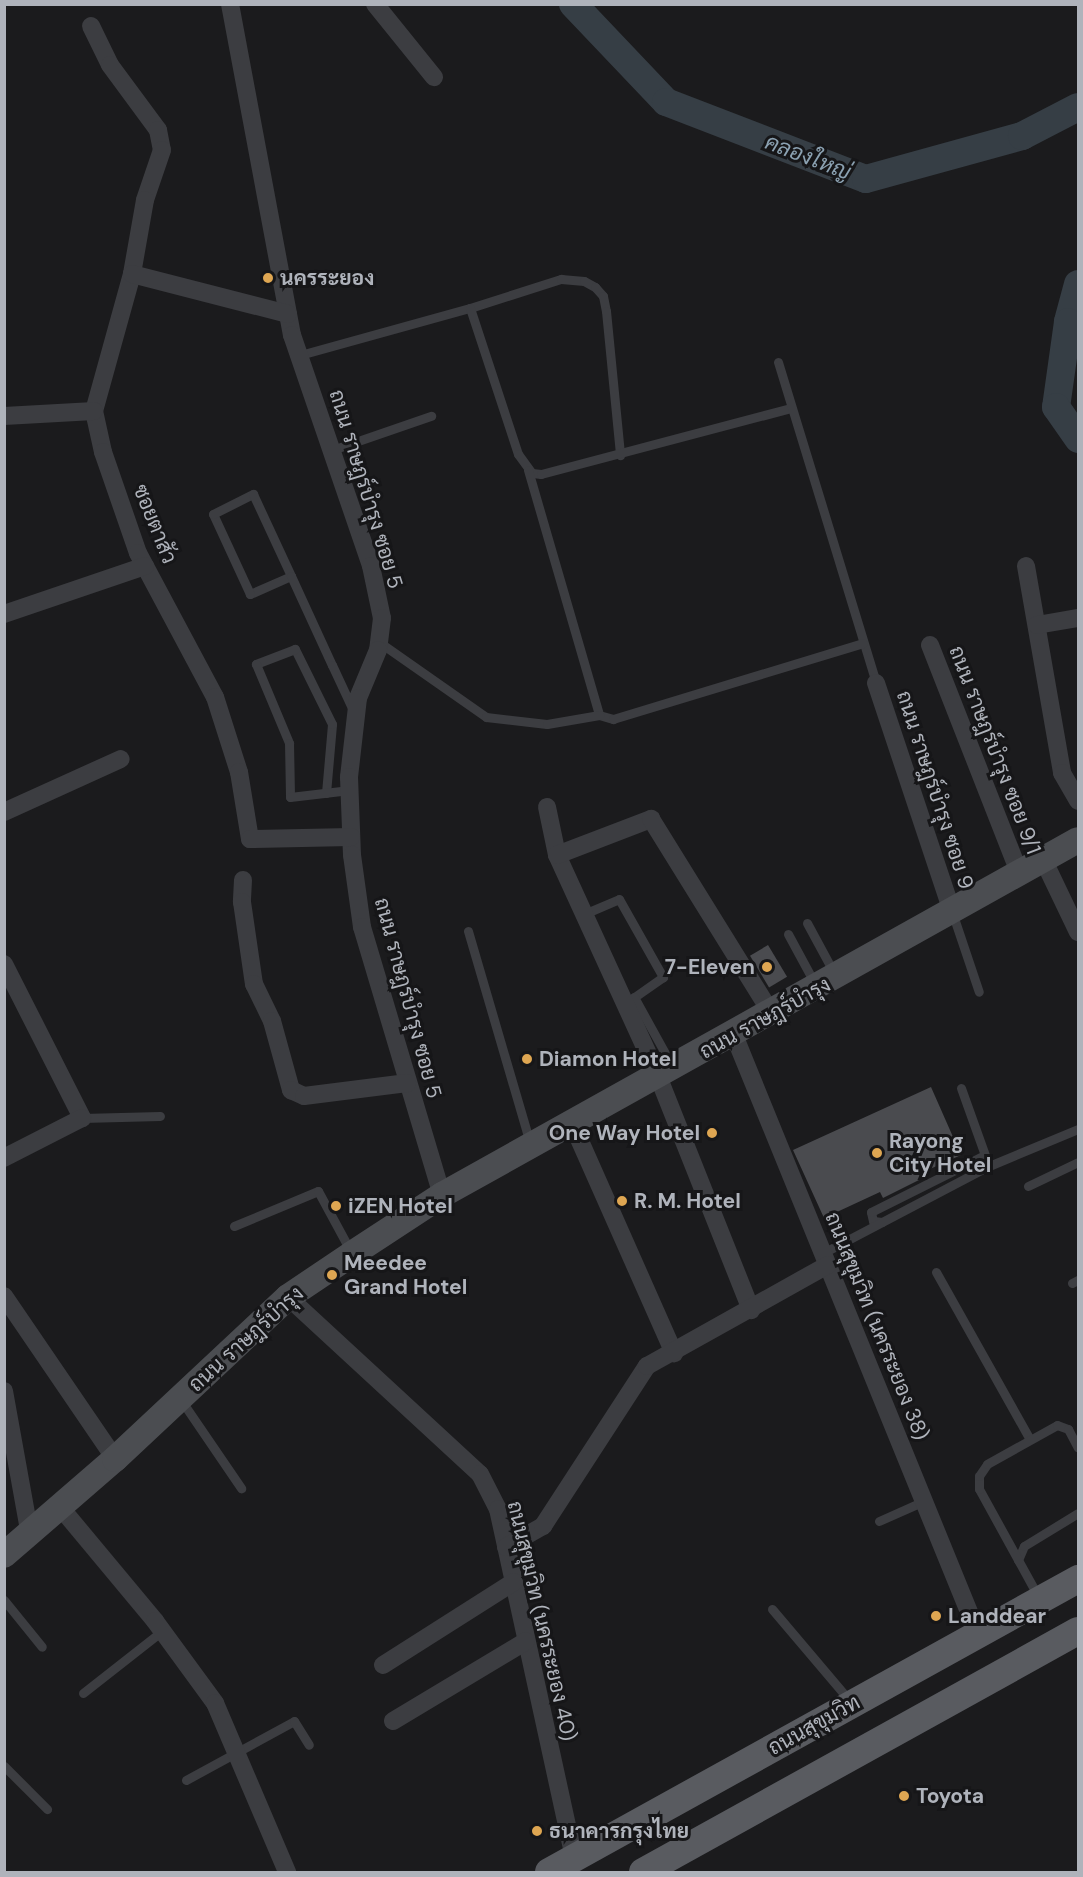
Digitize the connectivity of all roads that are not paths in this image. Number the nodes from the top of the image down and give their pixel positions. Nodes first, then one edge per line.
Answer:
1 (230, 4) edge
2 (375, 4) edge
3 (91, 26) dead end
4 (434, 77) dead end
5 (132, 274) junction
6 (470, 308) junction
7 (288, 314) junction
8 (300, 356) junction
9 (778, 362) dead end
10 (790, 408) junction
11 (94, 411) junction
12 (4, 416) edge
13 (431, 416) dead end
14 (332, 450) junction
15 (620, 455) junction
16 (528, 470) junction
17 (145, 566) junction
18 (1026, 566) dead end
19 (291, 576) junction
20 (4, 614) edge
21 (1078, 618) edge
22 (1037, 625) junction
23 (863, 643) junction
24 (930, 645) dead end
25 (378, 646) junction
26 (876, 683) joint
27 (598, 715) junction
28 (356, 717) junction
29 (121, 759) dead end
30 (350, 790) junction
31 (326, 793) junction
32 (1078, 801) edge
33 (547, 807) dead end
34 (4, 813) edge
35 (351, 837) junction
36 (1078, 840) edge
37 (557, 855) junction
38 (1043, 860) junction
39 (1019, 872) junction
40 (243, 879) dead end
41 (952, 912) junction
42 (584, 914) junction
43 (807, 923) dead end
44 (468, 931) dead end
45 (1078, 932) edge
46 (788, 934) dead end
47 (4, 964) edge
48 (827, 983) junction
49 (979, 992) dead end
50 (772, 1014) junction
51 (734, 1035) junction
52 (666, 1072) junction
53 (406, 1083) junction
54 (961, 1088) dead end
55 (160, 1116) dead end
56 (82, 1118) junction
57 (572, 1123) junction
58 (1078, 1129) edge
59 (531, 1146) junction
60 (985, 1155) junction
61 (8, 1156) edge
62 (1078, 1162) edge
63 (989, 1166) junction
64 (1028, 1186) dead end
65 (442, 1195) junction
66 (882, 1222) junction
67 (234, 1226) dead end
68 (352, 1254) junction
69 (825, 1259) junction
70 (936, 1272) dead end
71 (4, 1296) edge
72 (288, 1297) junction
73 (751, 1310) junction
74 (674, 1353) junction
75 (4, 1391) edge
76 (180, 1398) junction
77 (1029, 1438) junction
78 (1078, 1448) edge
79 (115, 1459) junction
80 (241, 1488) dead end
81 (924, 1501) junction
82 (61, 1508) junction
83 (1078, 1513) edge
84 (879, 1521) dead end
85 (30, 1535) junction
86 (506, 1546) junction
87 (4, 1555) edge
88 (1018, 1560) junction
89 (1078, 1579) edge
90 (514, 1582) junction
91 (4, 1600) edge
92 (1040, 1600) junction
93 (772, 1609) dead end
94 (162, 1631) junction
95 (1078, 1631) edge
96 (978, 1634) junction
97 (526, 1641) junction
98 (42, 1647) dead end
99 (383, 1665) dead end
100 (83, 1693) dead end
101 (852, 1704) junction
102 (393, 1721) dead end
103 (309, 1745) dead end
104 (236, 1750) junction
105 (4, 1766) edge
106 (186, 1780) dead end
107 (47, 1809) dead end
108 (574, 1859) junction
109 (287, 1872) edge
110 (549, 1872) edge
111 (643, 1872) edge

1 - 7 street, ถนน ราษฎร์บำรุง ซอย 5
2 - 4 street
3 - 5 street, ซอยตาสัว
5 - 7 street
5 - 11 street, ซอยตาสัว
6 - 8 lane
6 - 15 lane
6 - 16 lane
7 - 8 street, ถนน ราษฎร์บำรุง ซอย 5
8 - 14 street, ถนน ราษฎร์บำรุง ซอย 5
9 - 10 lane
10 - 15 lane
10 - 23 lane
11 - 12 street
11 - 17 street, ซอยตาสัว
13 - 14 lane
14 - 25 street, ถนน ราษฎร์บำรุง ซอย 5
15 - 16 lane
16 - 27 lane
17 - 20 street
17 - 35 street, ซอยตาสัว
18 - 22 street
19 - 19 lane
19 - 28 lane
21 - 22 street
22 - 32 street
23 - 26 lane
23 - 27 lane
24 - 39 street, ถนน ราษฎร์บำรุง ซอย 9/1
25 - 27 lane
25 - 28 street, ถนน ราษฎร์บำรุง ซอย 5
26 - 41 street, ถนน ราษฎร์บำรุง ซอย 9
28 - 30 street, ถนน ราษฎร์บำรุง ซอย 5
29 - 34 street
30 - 31 lane
30 - 35 street, ถนน ราษฎร์บำรุง ซอย 5
31 - 31 lane
33 - 37 street
35 - 53 street, ถนน ราษฎร์บำรุง ซอย 5
36 - 38 street, ถนน ราษฎร์บำรุง
37 - 42 street
37 - 50 street
38 - 39 street, ถนน ราษฎร์บำรุง
38 - 45 street
39 - 41 street, ถนน ราษฎร์บำรุง
40 - 53 street
41 - 48 street, ถนน ราษฎร์บำรุง
41 - 49 lane
42 - 52 street
42 - 52 lane
43 - 48 lane
44 - 59 lane
46 - 48 lane
47 - 56 street
48 - 50 street, ถนน ราษฎร์บำรุง
50 - 51 street, ถนน ราษฎร์บำรุง
51 - 52 street, ถนน ราษฎร์บำรุง
51 - 69 street, ถนนสุขุมวิท (นครระยอง 38)
52 - 57 street, ถนน ราษฎร์บำรุง
52 - 73 street
53 - 65 street, ถนน ราษฎร์บำรุง ซอย 5
54 - 60 lane
55 - 56 lane
56 - 61 street
57 - 59 street, ถนน ราษฎร์บำรุง
57 - 74 street
58 - 63 lane
59 - 65 street, ถนน ราษฎร์บำรุง
60 - 63 lane
60 - 66 lane
62 - 64 lane
63 - 66 lane
65 - 68 street, ถนน ราษฎร์บำรุง
66 - 69 lane
67 - 68 lane
68 - 72 street, ถนน ราษฎร์บำรุง
69 - 73 street
69 - 81 street, ถนนสุขุมวิท (นครระยอง 38)
70 - 77 lane
71 - 79 street
72 - 76 street, ถนน ราษฎร์บำรุง
72 - 86 street, ถนนสุขุมวิท (นครระยอง 40)
73 - 74 street
74 - 86 street
75 - 85 street
76 - 79 street, ถนน ราษฎร์บำรุง
76 - 80 lane
77 - 78 lane
77 - 88 lane
79 - 82 street, ถนน ราษฎร์บำรุง
81 - 84 lane
81 - 96 street, ถนนสุขุมวิท (นครระยอง 38)
82 - 85 street, ถนน ราษฎร์บำรุง
82 - 94 street
83 - 88 lane
85 - 87 street, ถนน ราษฎร์บำรุง
86 - 90 street, ถนนสุขุมวิท (นครระยอง 40)
88 - 92 lane
89 - 92 main road, ถนนสุขุมวิท
90 - 97 street, ถนนสุขุมวิท (นครระยอง 40)
90 - 99 street
91 - 98 lane
92 - 96 main road, ถนนสุขุมวิท
93 - 101 lane
94 - 100 lane
94 - 104 street
95 - 111 main road
96 - 101 main road, ถนนสุขุมวิท
97 - 102 street
97 - 108 street, ถนนสุขุมวิท (นครระยอง 40)
101 - 108 main road, ถนนสุขุมวิท
103 - 104 lane
104 - 106 lane
104 - 109 street
105 - 107 lane
108 - 110 main road, ถนนสุขุมวิท

